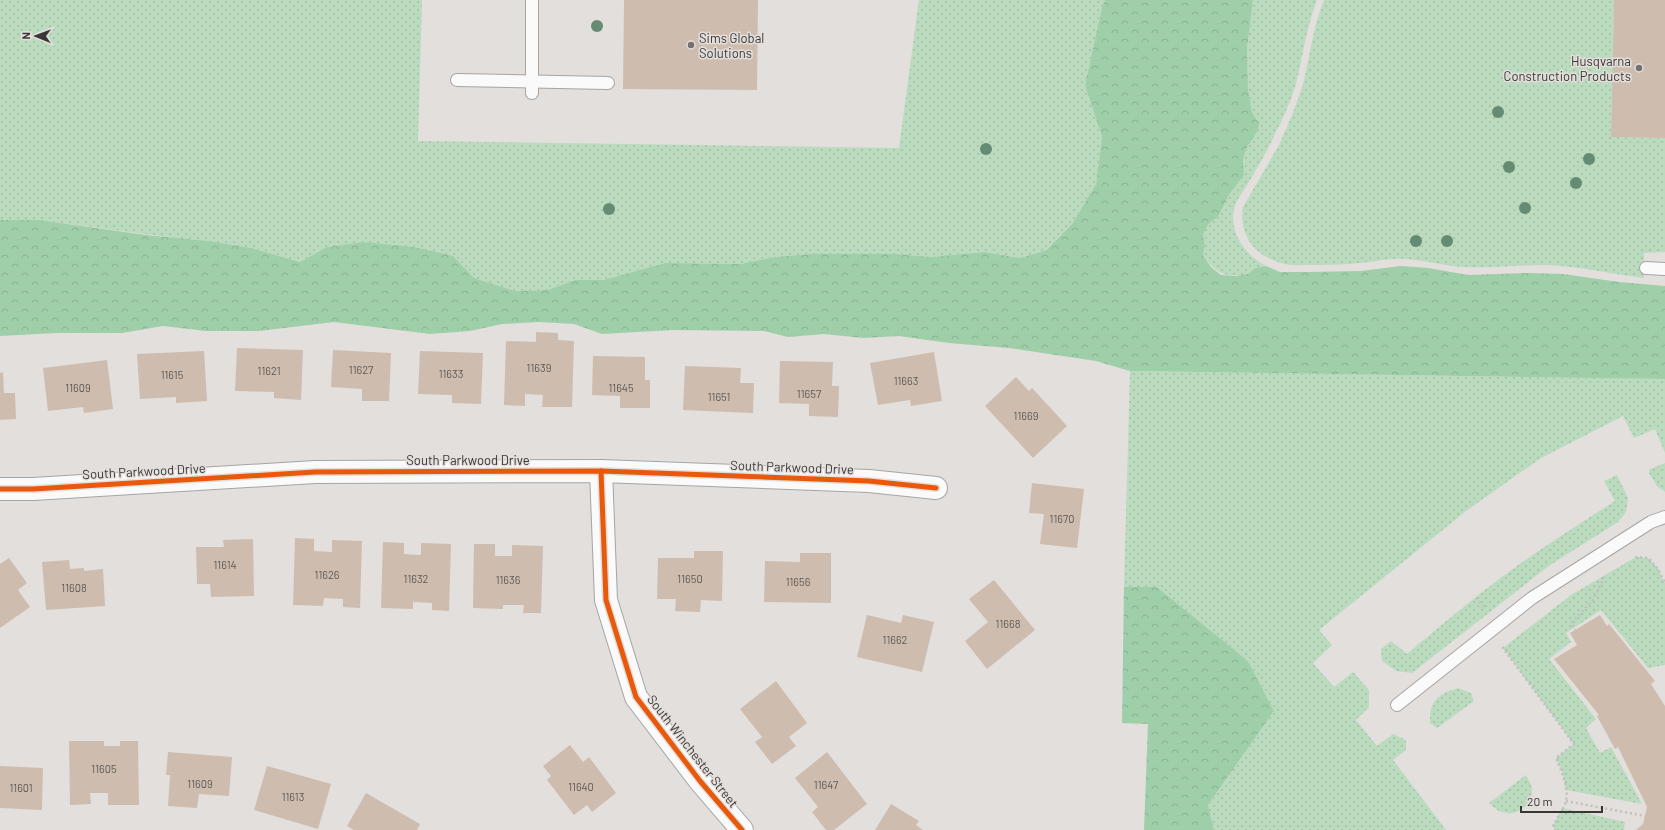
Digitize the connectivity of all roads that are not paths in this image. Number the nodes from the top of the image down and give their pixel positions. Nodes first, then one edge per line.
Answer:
1 (532, 0) edge
2 (457, 80) dead end
3 (608, 83) dead end
4 (532, 87) junction
5 (1646, 268) dead end
6 (1665, 269) edge
7 (600, 471) junction
8 (0, 488) edge
9 (936, 488) dead end
10 (1665, 517) edge
11 (1397, 705) dead end
12 (742, 830) edge

1 - 4 lane
2 - 4 lane
3 - 4 lane
5 - 6 lane
7 - 8 street, South Parkwood Drive
7 - 9 street, South Parkwood Drive
7 - 12 street, South Winchester Street
10 - 11 lane

